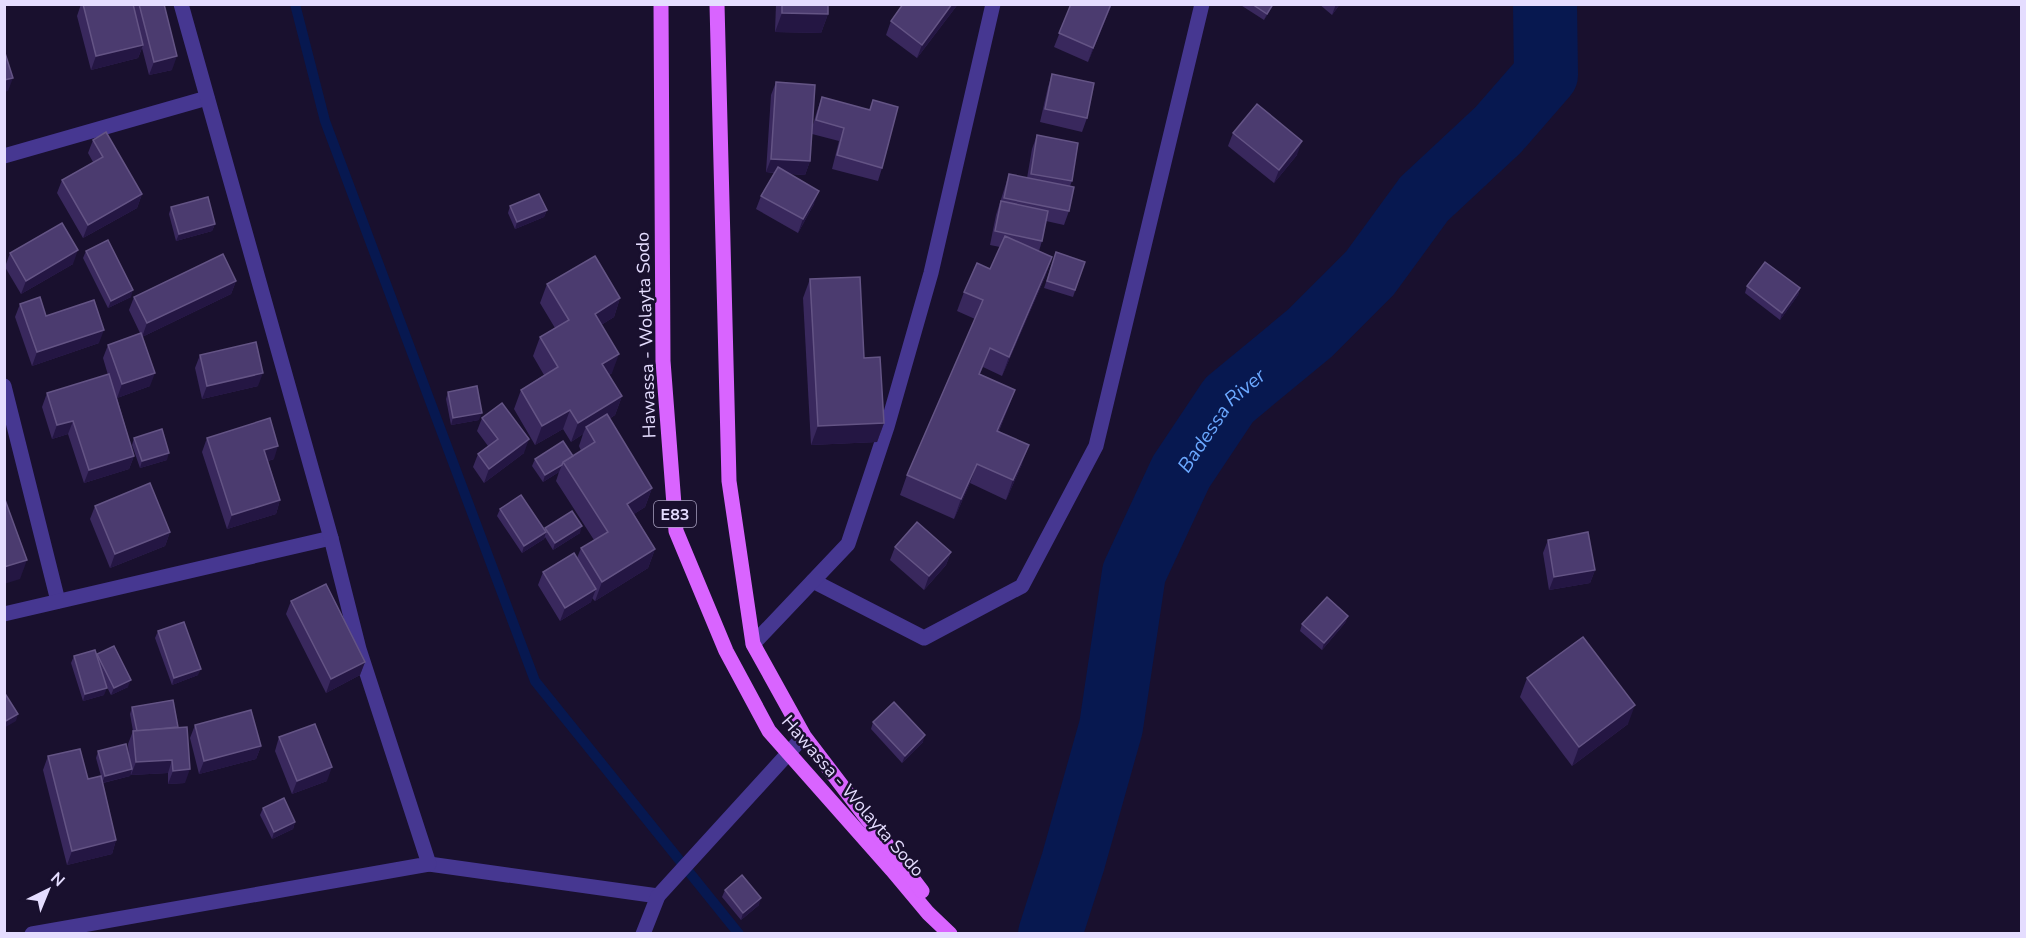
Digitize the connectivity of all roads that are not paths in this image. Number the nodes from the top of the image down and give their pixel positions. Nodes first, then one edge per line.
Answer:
1 (181, 4) edge
2 (661, 4) edge
3 (717, 4) edge
4 (993, 4) edge
5 (1202, 4) edge
6 (207, 98) junction
7 (4, 156) edge
8 (4, 386) edge
9 (331, 538) junction
10 (813, 581) junction
11 (58, 602) junction
12 (4, 614) edge
13 (753, 644) junction
14 (804, 736) junction
15 (789, 753) junction
16 (429, 864) junction
17 (658, 896) junction
18 (32, 933) edge
19 (643, 933) edge
20 (950, 933) edge
21 (955, 933) edge

1 - 6 street
2 - 15 main road, Hawassa - Wolayta Sodo / E83
3 - 13 main road, Hawassa - Wolayta Sodo
4 - 10 street
5 - 10 street
6 - 7 street
6 - 9 street
8 - 11 street
9 - 11 street
9 - 16 street
10 - 13 street
11 - 12 street
13 - 14 main road, Hawassa - Wolayta Sodo
14 - 15 street
14 - 21 main road, Hawassa - Wolayta Sodo
15 - 17 street
15 - 20 main road, Hawassa - Wolayta Sodo / E83
16 - 17 street
16 - 18 street
17 - 19 street

